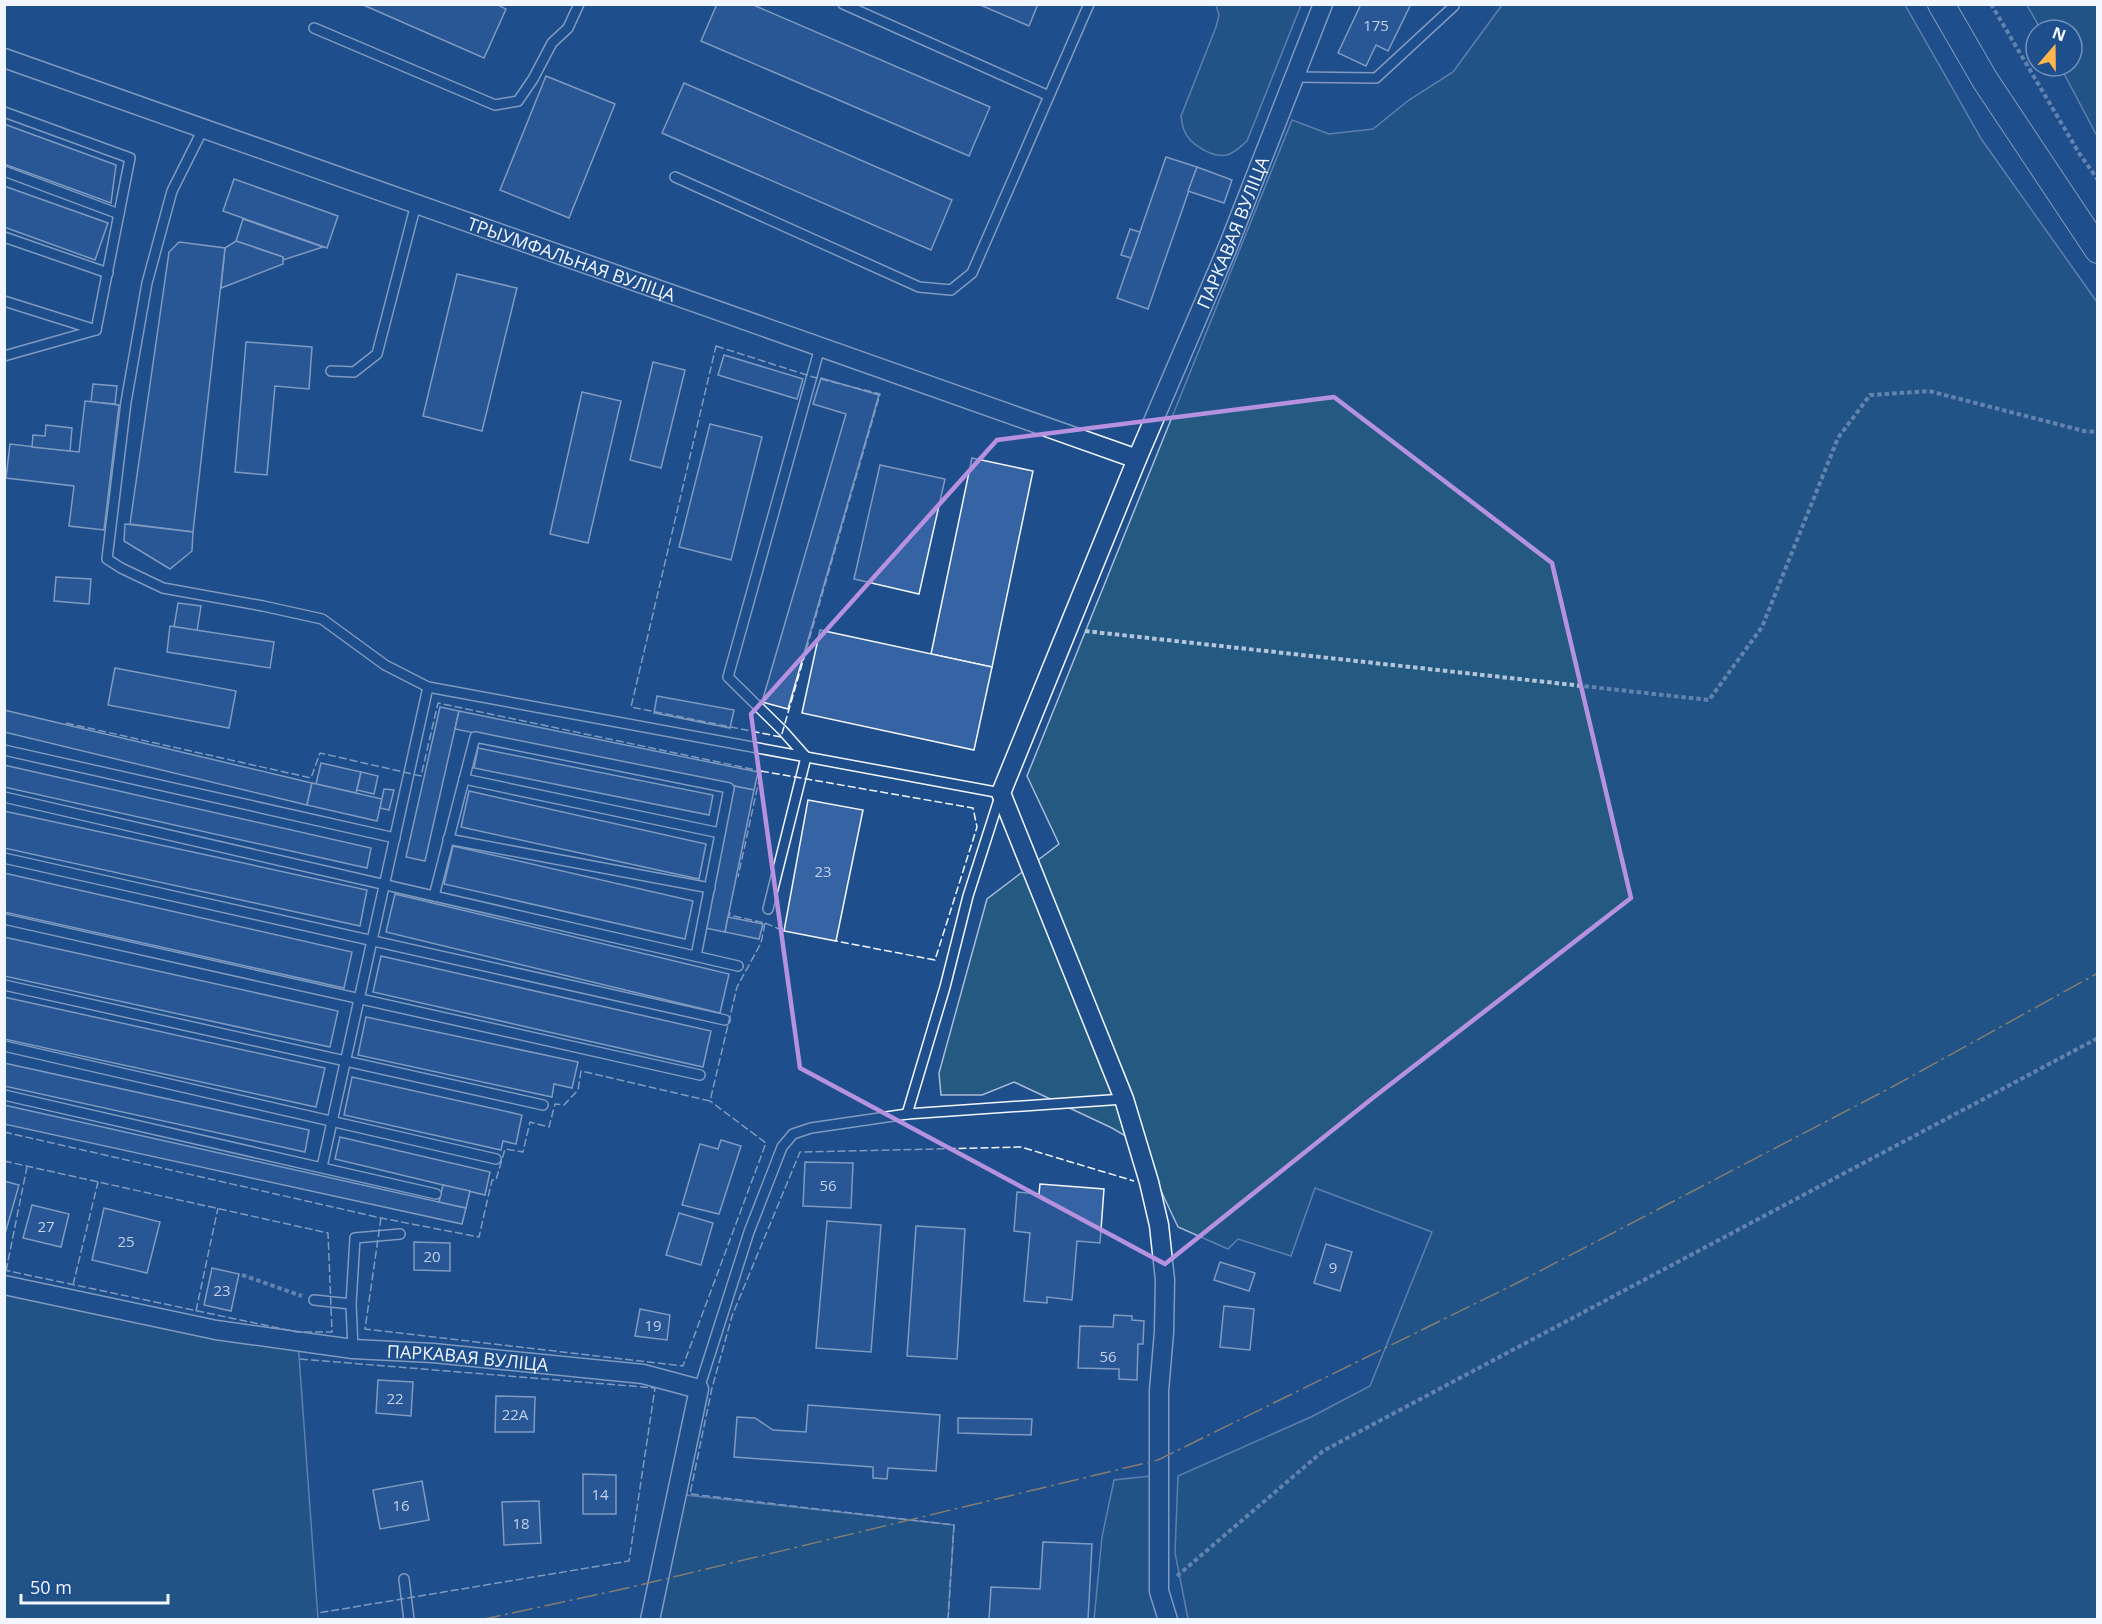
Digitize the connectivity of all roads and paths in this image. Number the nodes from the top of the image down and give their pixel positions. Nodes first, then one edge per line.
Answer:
1 (579, 4) edge
2 (843, 4) edge
3 (1089, 4) edge
4 (1323, 4) edge
5 (1941, 4) edge
6 (1991, 4) edge
7 (1454, 6) edge
8 (314, 28) dead end
9 (4, 58) edge
10 (1295, 77) junction
11 (1049, 96) junction
12 (4, 112) edge
13 (203, 129) junction
14 (4, 171) edge
15 (675, 177) dead end
16 (2097, 180) edge
17 (417, 204) junction
18 (119, 214) junction
19 (4, 237) edge
20 (2097, 250) edge
21 (108, 273) junction
22 (4, 301) edge
23 (96, 330) junction
24 (820, 347) junction
25 (4, 356) edge
26 (331, 371) dead end
27 (2097, 432) edge
28 (1137, 459) junction
29 (1068, 629) junction
30 (428, 687) junction
31 (4, 750) edge
32 (806, 757) junction
33 (464, 779) junction
34 (1001, 793) junction
35 (4, 796) edge
36 (720, 833) junction
37 (395, 838) junction
38 (448, 839) junction
39 (4, 858) edge
40 (385, 884) junction
41 (710, 888) junction
42 (434, 896) junction
43 (768, 909) dead end
44 (4, 920) edge
45 (372, 941) junction
46 (696, 956) junction
47 (738, 966) dead end
48 (4, 984) edge
49 (359, 999) junction
50 (725, 1020) dead end
51 (2097, 1038) edge
52 (4, 1046) edge
53 (346, 1061) junction
54 (700, 1075) dead end
55 (4, 1095) edge
56 (1124, 1099) junction
57 (543, 1105) dead end
58 (907, 1114) junction
59 (332, 1121) junction
60 (496, 1159) dead end
61 (322, 1167) junction
62 (436, 1194) dead end
63 (400, 1234) dead end
64 (242, 1275) dead end
65 (4, 1285) edge
66 (314, 1300) joint
67 (351, 1304) junction
68 (352, 1349) junction
69 (699, 1389) junction
70 (404, 1578) dead end
71 (1159, 1591) junction
72 (409, 1620) edge
73 (650, 1620) edge
74 (1168, 1620) edge

1 - 8 lane
2 - 11 lane
3 - 11 lane
4 - 10 street, ПАРКАВАЯ ВУЛІЦА
5 - 20 main road
6 - 16 path
7 - 10 lane
9 - 13 street, ТРЫУМФАЛЬНАЯ ВУЛІЦА
10 - 28 street, ПАРКАВАЯ ВУЛІЦА
11 - 15 lane
12 - 18 lane
13 - 17 street, ТРЫУМФАЛЬНАЯ ВУЛІЦА
13 - 30 lane
14 - 18 lane
17 - 24 street, ТРЫУМФАЛЬНАЯ ВУЛІЦА
17 - 26 lane
18 - 21 lane
19 - 21 lane
21 - 23 lane
22 - 23 lane
23 - 25 lane
24 - 28 street, ТРЫУМФАЛЬНАЯ ВУЛІЦА
24 - 32 lane
27 - 29 path
28 - 29 street, ПАРКАВАЯ ВУЛІЦА
29 - 34 street, ПАРКАВАЯ ВУЛІЦА
30 - 32 lane
30 - 37 lane
31 - 37 lane
32 - 34 lane
32 - 43 lane
33 - 36 lane
33 - 36 lane
33 - 38 lane
34 - 56 street
34 - 58 lane
35 - 40 lane
36 - 41 lane
37 - 40 lane
38 - 41 lane
38 - 42 lane
39 - 45 lane
40 - 42 lane
40 - 45 lane
41 - 46 lane
42 - 46 lane
44 - 49 lane
45 - 49 lane
45 - 50 lane
46 - 47 lane
48 - 53 lane
49 - 53 lane
49 - 54 lane
51 - 71 path
52 - 59 lane
53 - 57 lane
53 - 59 lane
55 - 61 lane
56 - 58 lane
56 - 71 street
58 - 69 lane
59 - 60 lane
59 - 61 lane
61 - 62 lane
63 - 67 lane
64 - 66 path
65 - 68 street, ПАРКАВАЯ ВУЛІЦА
66 - 67 lane
67 - 68 lane
68 - 69 street, ПАРКАВАЯ ВУЛІЦА
69 - 73 street
70 - 72 lane
71 - 74 street

